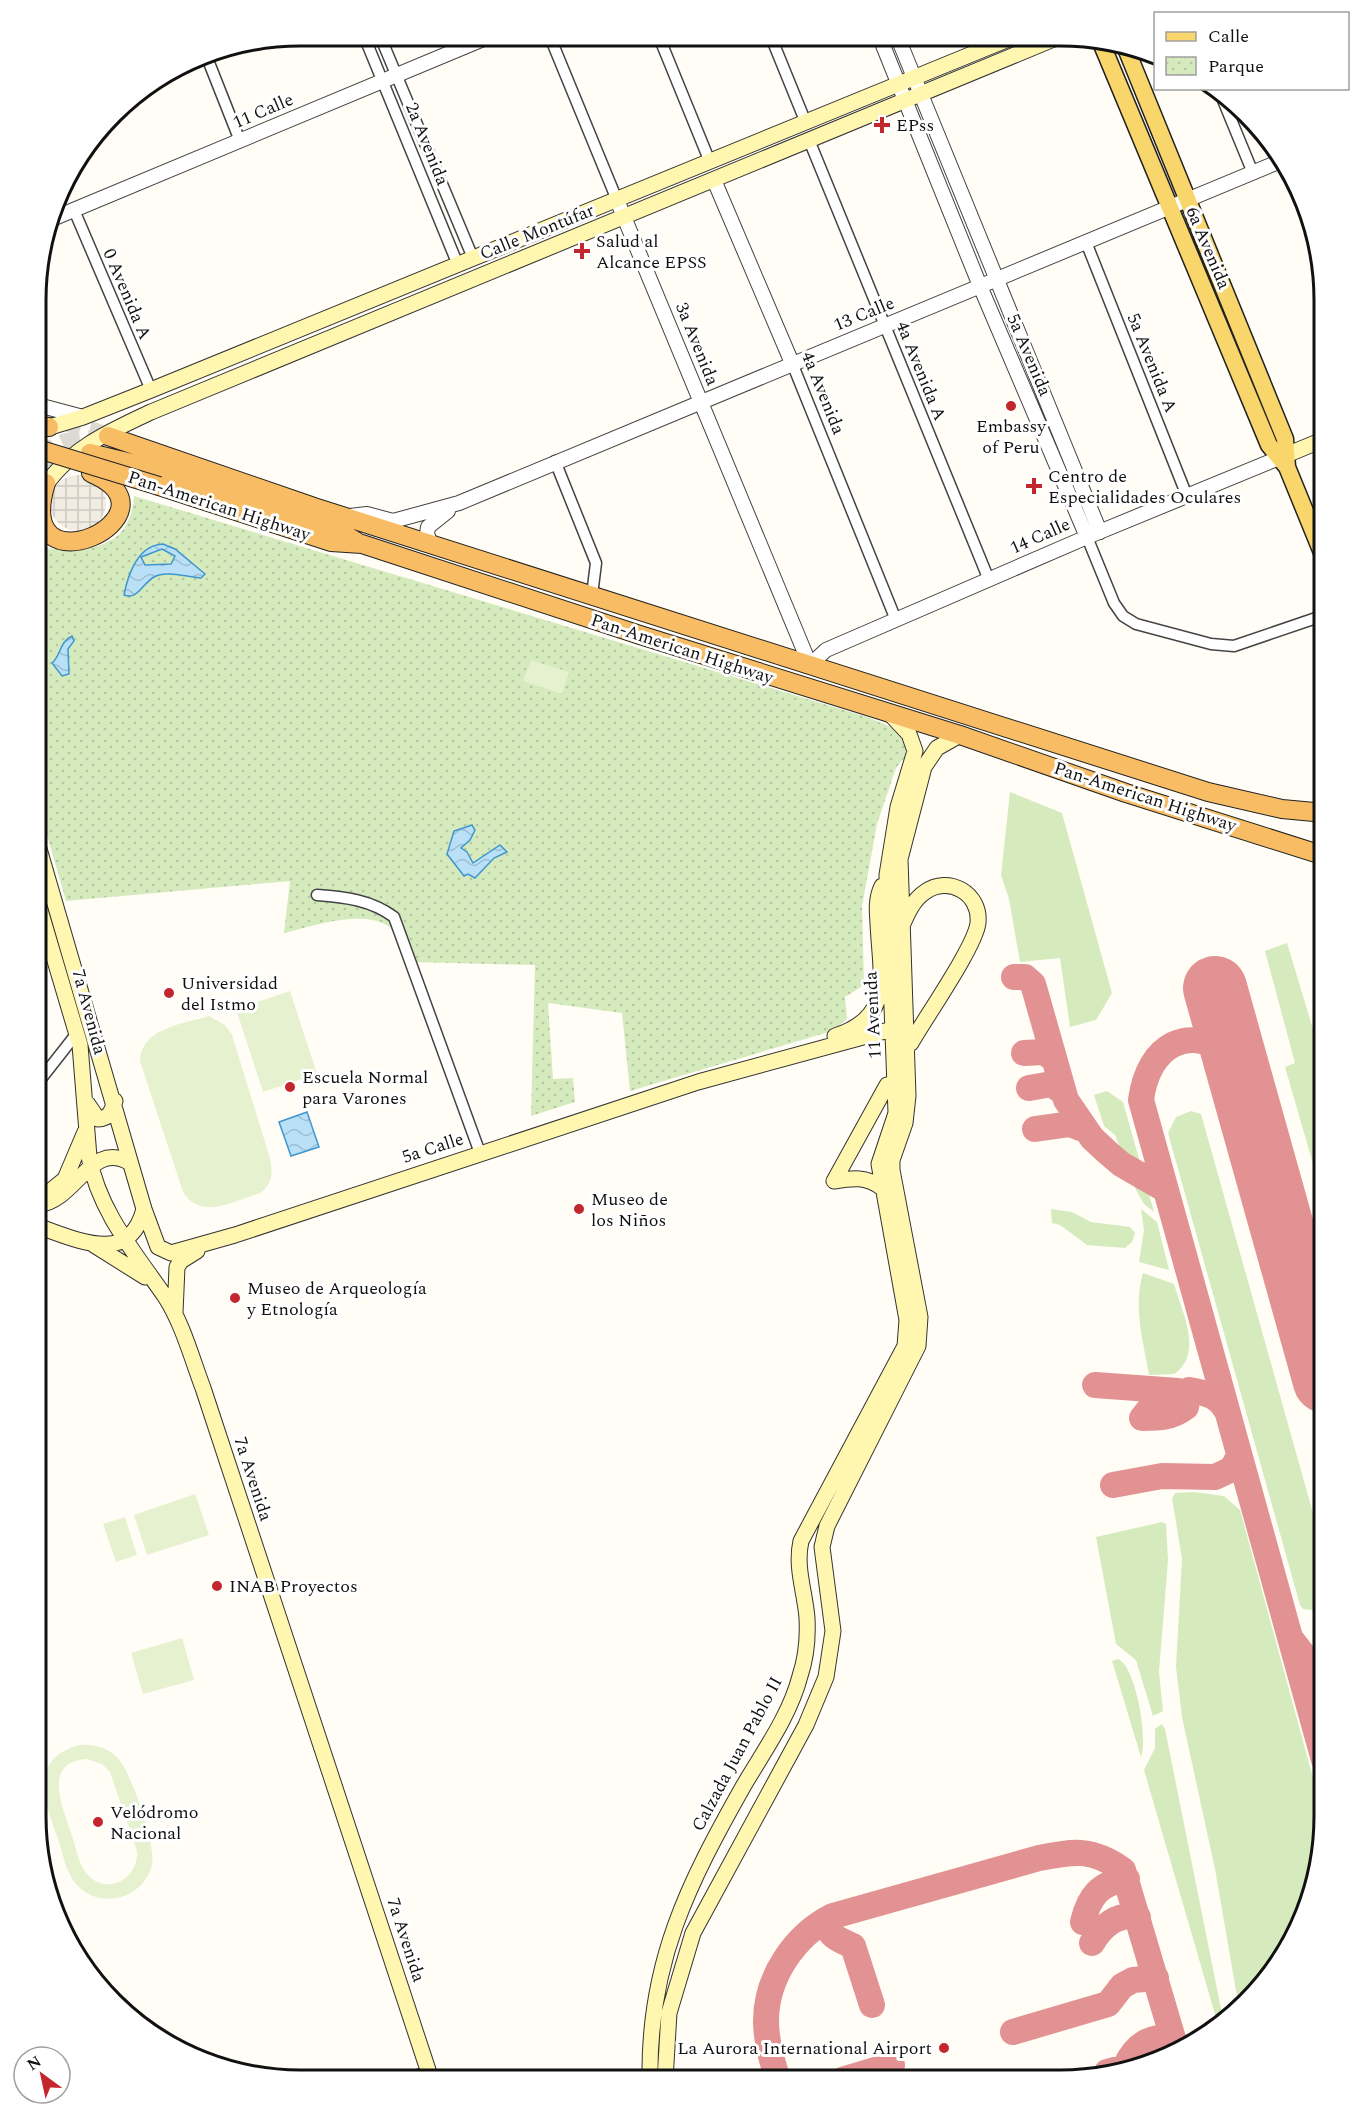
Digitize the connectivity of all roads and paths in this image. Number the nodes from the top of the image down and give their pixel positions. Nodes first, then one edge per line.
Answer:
1 (370, 46) edge
2 (382, 46) edge
3 (466, 46) edge
4 (554, 46) edge
5 (663, 46) edge
6 (775, 46) edge
7 (883, 46) edge
8 (901, 46) edge
9 (992, 46) edge
10 (1037, 46) edge
11 (1104, 50) edge
12 (1129, 56) edge
13 (209, 64) edge
14 (390, 78) junction
15 (915, 78) junction
16 (899, 84) junction
17 (921, 94) junction
18 (906, 100) junction
19 (1226, 107) edge
20 (806, 123) junction
21 (809, 140) junction
22 (240, 141) junction
23 (710, 162) junction
24 (1275, 163) edge
25 (1253, 173) junction
26 (714, 180) junction
27 (617, 200) junction
28 (1187, 200) junction
29 (1169, 208) junction
30 (74, 210) junction
31 (61, 215) edge
32 (625, 216) junction
33 (1086, 242) junction
34 (473, 258) junction
35 (458, 265) junction
36 (997, 279) junction
37 (980, 286) junction
38 (885, 325) junction
39 (792, 363) junction
40 (151, 390) junction
41 (701, 401) junction
42 (46, 407) edge
43 (83, 417) junction
44 (46, 427) edge
45 (111, 438) tunnel mouth
46 (1314, 446) edge
47 (46, 451) edge
48 (90, 453) tunnel mouth
49 (46, 459) edge
50 (555, 461) junction
51 (1289, 461) junction
52 (46, 486) edge
53 (1187, 496) junction
54 (459, 502) junction
55 (344, 516) junction
56 (46, 527) edge
57 (1314, 530) edge
58 (1093, 534) junction
59 (362, 544) junction
60 (431, 544) junction
61 (989, 580) junction
62 (592, 595) junction
63 (1314, 619) edge
64 (896, 620) junction
65 (810, 665) junction
66 (891, 715) junction
67 (960, 735) junction
68 (1314, 812) edge
69 (1314, 853) edge
70 (46, 872) edge
71 (886, 876) junction
72 (317, 895) dead end
73 (901, 928) junction
74 (46, 934) edge
75 (938, 996) junction
76 (910, 1019) dead end
77 (885, 1031) dead end
78 (77, 1033) junction
79 (910, 1043) dead end
80 (46, 1073) edge
81 (698, 1082) junction
82 (887, 1085) dead end
83 (86, 1100) junction
84 (114, 1101) junction
85 (88, 1123) junction
86 (480, 1153) junction
87 (130, 1163) junction
88 (91, 1167) junction
89 (882, 1188) junction
90 (46, 1195) edge
91 (46, 1203) edge
92 (144, 1209) junction
93 (46, 1229) edge
94 (236, 1235) junction
95 (124, 1240) junction
96 (92, 1244) junction
97 (154, 1283) junction
98 (175, 1315) junction
99 (908, 1320) joint
100 (428, 2070) edge
101 (650, 2070) edge
102 (666, 2070) edge

1 - 14 street, 2a Avenida
2 - 14 street, 2a Avenida
3 - 14 street, 11 Calle
4 - 27 street, 3a Avenida
5 - 23 street
6 - 20 street
7 - 16 street, 5a Avenida
8 - 15 street, 5a Avenida
9 - 15 main road, Calle Montúfar
10 - 17 main road, Calle Montúfar
11 - 29 main road, 6a Avenida
12 - 28 main road, 6a Avenida
13 - 22 street
14 - 22 street, 11 Calle
14 - 34 street, 2a Avenida
14 - 35 street, 2a Avenida
15 - 16 main road, Calle Montúfar
15 - 17 street, 5a Avenida
16 - 18 street, 5a Avenida
16 - 20 main road, Calle Montúfar
17 - 18 main road, Calle Montúfar
17 - 36 street, 5a Avenida
18 - 21 main road, Calle Montúfar
18 - 37 street, 5a Avenida
19 - 25 street
20 - 23 main road, Calle Montúfar
21 - 26 main road, Calle Montúfar
21 - 38 street, 4a Avenida A
22 - 30 street, 11 Calle
23 - 27 main road, Calle Montúfar
24 - 25 street, 13 Calle
25 - 28 street, 13 Calle
26 - 32 main road, Calle Montúfar
26 - 39 street, 4a Avenida
27 - 32 street, 3a Avenida
27 - 34 main road, Calle Montúfar
28 - 29 street, 13 Calle
28 - 51 main road, 6a Avenida
29 - 33 street, 13 Calle
29 - 51 main road, 6a Avenida
30 - 31 street, 11 Calle
30 - 40 street, 0 Avenida A
32 - 41 street, 3a Avenida
32 - 52 main road, Calle Montúfar
33 - 36 street, 13 Calle
33 - 53 street, 5a Avenida A
34 - 35 main road, Calle Montúfar
35 - 40 main road, Calle Montúfar
36 - 37 street, 13 Calle
36 - 58 street, 5a Avenida
37 - 38 street, 13 Calle
37 - 58 street, 5a Avenida
38 - 39 street, 13 Calle
38 - 61 street, 4a Avenida A
39 - 41 street, 13 Calle
39 - 64 street, 4a Avenida
40 - 43 main road, Calle Montúfar
41 - 50 street, 13 Calle
41 - 65 street, 3a Avenida
42 - 43 street
43 - 44 main road, Calle Montúfar
45 - 55 highway, Pan-American Highway
46 - 51 main road, 14 Calle
47 - 59 highway, Pan-American Highway, bridge
48 - 59 highway
49 - 56 highway
50 - 54 street, 13 Calle
50 - 62 street
51 - 53 street, 14 Calle
51 - 57 main road, 6a Avenida
53 - 58 street, 14 Calle
54 - 55 street, 13 Calle
54 - 60 street, 13 Calle
55 - 60 highway, Pan-American Highway
58 - 61 street, 14 Calle
58 - 63 street, 5a Avenida
59 - 66 highway, Pan-American Highway
60 - 62 highway, Pan-American Highway
61 - 64 street, 14 Calle
62 - 65 highway, Pan-American Highway
64 - 65 street, 14 Calle
65 - 68 highway, Pan-American Highway
66 - 67 highway, Pan-American Highway
66 - 71 main road, 11 Avenida
67 - 69 highway, Pan-American Highway
67 - 73 main road, 11 Avenida
70 - 84 main road, 7a Avenida
71 - 81 main road
71 - 89 main road, 11 Avenida
72 - 86 street
73 - 75 main road
73 - 102 main road, 11 Avenida
74 - 78 main road, 7a Avenida
75 - 76 main road
75 - 79 main road
77 - 81 main road, 5a Calle
78 - 80 street
78 - 83 main road, 7a Avenida
81 - 86 main road, 5a Calle
82 - 89 main road
83 - 84 main road
83 - 85 main road, 7a Avenida
84 - 87 main road, 7a Avenida
85 - 88 main road, 7a Avenida
85 - 90 main road
86 - 94 main road, 5a Calle
87 - 88 main road
87 - 92 main road, 7a Avenida
88 - 91 main road
88 - 95 main road, 7a Avenida
89 - 99 main road, 11 Avenida
92 - 94 main road, 5a Calle
92 - 95 main road
93 - 96 main road
94 - 98 main road
95 - 96 main road
95 - 97 main road, 7a Avenida
96 - 97 main road
97 - 98 main road, 7a Avenida
98 - 100 main road, 7a Avenida
99 - 101 main road, Calzada Juan Pablo II

